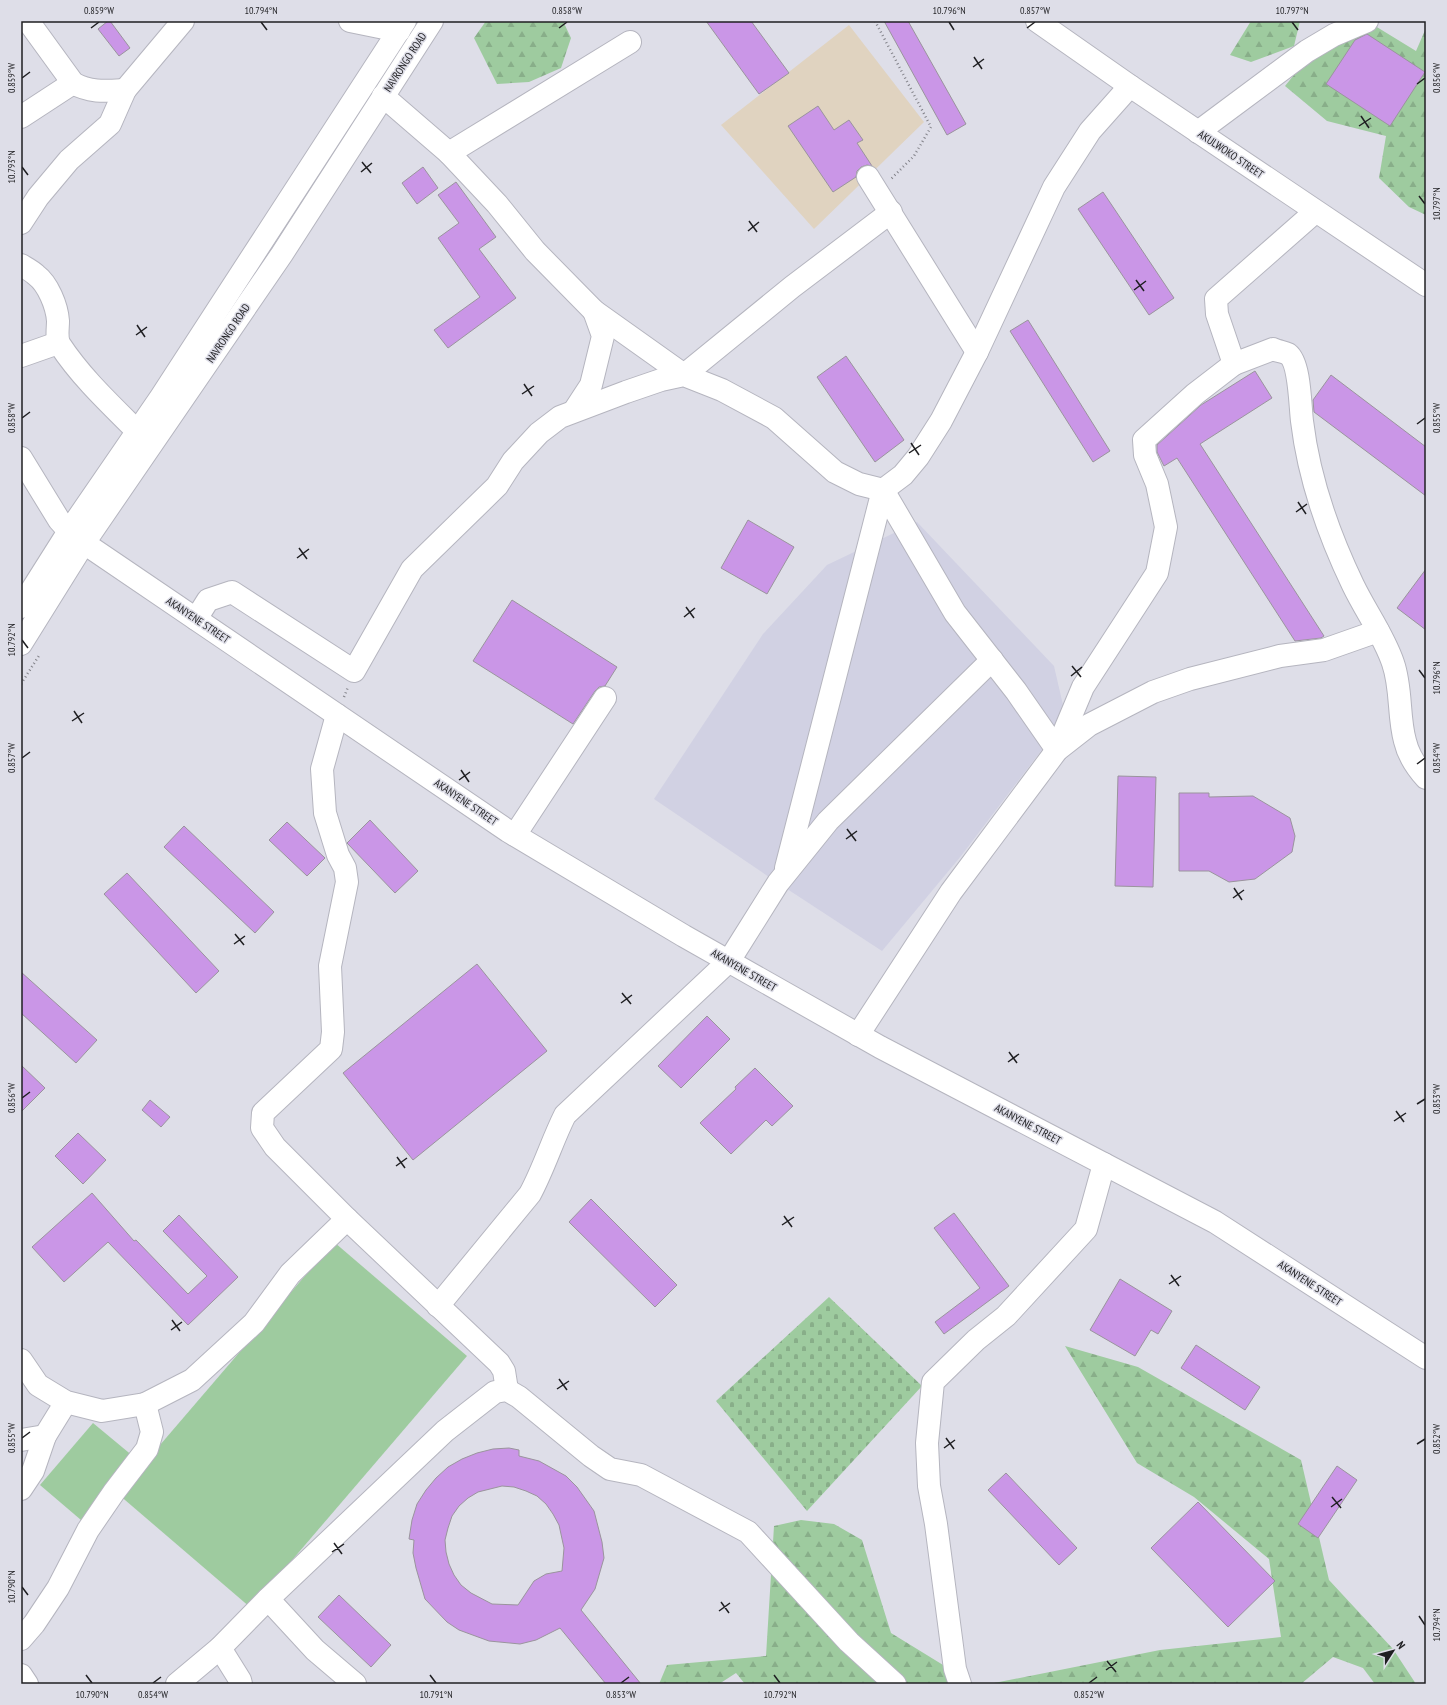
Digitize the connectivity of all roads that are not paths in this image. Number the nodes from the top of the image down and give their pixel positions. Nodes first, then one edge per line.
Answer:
1 (28, 21) edge
2 (184, 21) edge
3 (350, 21) edge
4 (432, 21) edge
5 (1037, 21) edge
6 (1368, 21) edge
7 (402, 26) edge
8 (630, 42) dead end
9 (73, 83) junction
10 (1130, 86) junction
11 (125, 90) junction
12 (383, 96) junction
13 (21, 117) edge
14 (1198, 132) junction
15 (449, 153) junction
16 (873, 185) road end
17 (890, 212) junction
18 (1315, 212) junction
19 (21, 223) edge
20 (21, 265) edge
21 (1426, 285) edge
22 (594, 311) junction
23 (58, 343) junction
24 (978, 352) junction
25 (21, 356) edge
26 (1234, 364) junction
27 (684, 375) junction
28 (574, 411) junction
29 (137, 430) junction
30 (21, 458) edge
31 (883, 490) junction
32 (77, 537) junction
33 (21, 607) edge
34 (196, 619) junction
35 (1378, 630) junction
36 (21, 644) edge
37 (992, 660) junction
38 (605, 698) dead end
39 (337, 715) junction
40 (1057, 750) junction
41 (1426, 778) edge
42 (515, 835) junction
43 (784, 875) junction
44 (729, 962) junction
45 (858, 1035) junction
46 (1104, 1164) junction
47 (347, 1219) junction
48 (438, 1306) junction
49 (1426, 1358) edge
50 (21, 1360) edge
51 (507, 1390) junction
52 (66, 1402) junction
53 (145, 1404) junction
54 (45, 1436) junction
55 (21, 1440) edge
56 (21, 1490) edge
57 (268, 1599) junction
58 (21, 1639) edge
59 (220, 1648) junction
60 (21, 1675) edge
61 (27, 1684) edge
62 (177, 1684) edge
63 (241, 1684) edge
64 (355, 1684) edge
65 (895, 1684) edge
66 (960, 1684) edge

1 - 9 main road
2 - 11 main road
3 - 7 main road
4 - 12 main road, NAVRONGO ROAD
5 - 10 main road, AKULWOKO STREET
6 - 14 main road
7 - 29 main road, NAVRONGO ROAD
8 - 15 main road
9 - 11 main road
9 - 13 main road
10 - 14 main road, AKULWOKO STREET
10 - 24 main road
11 - 19 main road
12 - 15 main road
12 - 32 main road, NAVRONGO ROAD
14 - 18 main road, AKULWOKO STREET
15 - 22 main road
16 - 17 main road
17 - 24 main road
17 - 27 main road
18 - 21 main road, AKULWOKO STREET
18 - 26 main road
20 - 23 main road
22 - 27 main road
22 - 28 main road
23 - 25 main road
23 - 29 main road
24 - 31 main road
26 - 35 main road
26 - 40 main road
27 - 28 main road
27 - 31 main road
28 - 34 main road
29 - 32 main road, NAVRONGO ROAD
30 - 32 main road, AKANYENE STREET
31 - 37 main road
31 - 43 main road
32 - 33 main road, NAVRONGO ROAD
32 - 34 main road, AKANYENE STREET
32 - 36 main road, NAVRONGO ROAD
34 - 39 main road, AKANYENE STREET
35 - 40 main road
35 - 41 main road
37 - 40 main road
37 - 43 main road
38 - 42 main road
39 - 42 main road, AKANYENE STREET
39 - 47 main road
40 - 45 main road
42 - 44 main road, AKANYENE STREET
43 - 44 main road
44 - 45 main road, AKANYENE STREET
44 - 48 main road
45 - 46 main road, AKANYENE STREET
46 - 49 main road, AKANYENE STREET
46 - 66 main road
47 - 48 main road
47 - 53 main road
48 - 51 main road
50 - 52 main road
51 - 57 main road
51 - 65 main road
52 - 53 main road
52 - 54 main road
53 - 58 main road
54 - 55 main road
54 - 56 main road
57 - 59 main road
57 - 64 main road
59 - 62 main road
59 - 63 main road
60 - 61 main road

